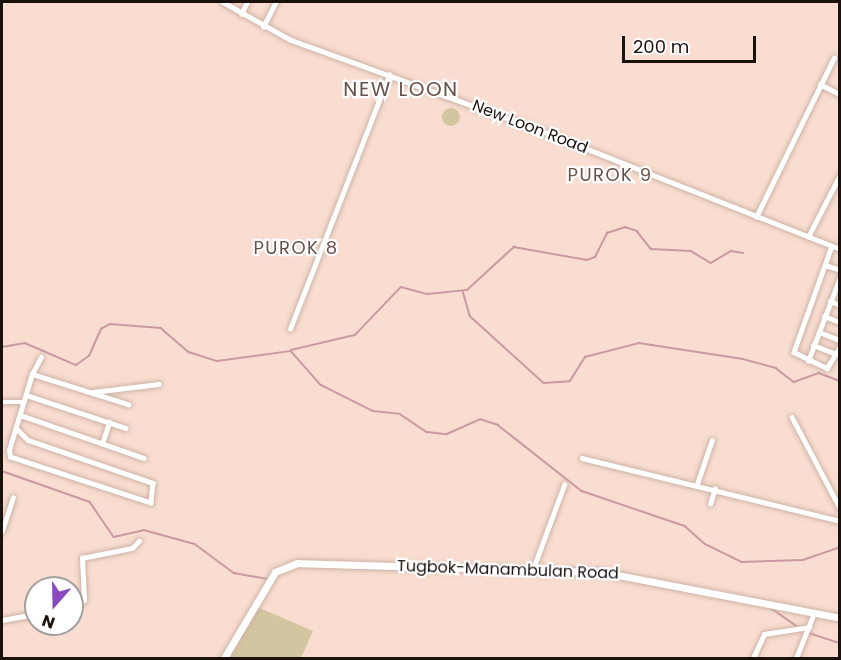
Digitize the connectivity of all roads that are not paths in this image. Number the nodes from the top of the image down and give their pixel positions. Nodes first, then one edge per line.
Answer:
1 (225, 2) edge
2 (247, 2) edge
3 (276, 2) edge
4 (241, 14) junction
5 (263, 27) junction
6 (834, 58) dead end
7 (390, 75) junction
8 (820, 84) junction
9 (840, 94) edge
10 (840, 175) edge
11 (756, 217) junction
12 (808, 237) junction
13 (832, 246) junction
14 (840, 249) edge
15 (825, 265) junction
16 (840, 270) edge
17 (840, 277) edge
18 (838, 286) edge
19 (830, 301) junction
20 (840, 305) edge
21 (824, 316) junction
22 (840, 322) edge
23 (290, 329) dead end
24 (819, 332) junction
25 (840, 340) edge
26 (813, 345) junction
27 (840, 346) edge
28 (836, 354) junction
29 (41, 357) dead end
30 (808, 361) junction
31 (32, 374) junction
32 (159, 384) dead end
33 (91, 392) junction
34 (26, 395) junction
35 (24, 402) junction
36 (2, 403) edge
37 (128, 404) dead end
38 (20, 415) junction
39 (792, 417) dead end
40 (109, 422) junction
41 (16, 428) junction
42 (126, 428) dead end
43 (712, 440) dead end
44 (102, 444) junction
45 (144, 458) dead end
46 (582, 458) dead end
47 (697, 484) junction
48 (564, 485) dead end
49 (715, 489) junction
50 (13, 498) dead end
51 (710, 504) dead end
52 (840, 508) edge
53 (840, 521) edge
54 (2, 531) edge
55 (139, 541) dead end
56 (533, 569) junction
57 (83, 576) edge
58 (814, 614) junction
59 (24, 616) edge
60 (840, 618) edge
61 (2, 620) edge
62 (809, 627) junction
63 (224, 658) edge
64 (753, 658) edge
65 (796, 658) edge

1 - 4 street, New Loon Road
2 - 4 street
3 - 5 street
4 - 5 street, New Loon Road
5 - 7 street, New Loon Road
6 - 8 street
7 - 11 street, New Loon Road
7 - 23 street
8 - 9 street
8 - 11 street
10 - 12 street
11 - 12 street, New Loon Road
12 - 13 street, New Loon Road
13 - 14 street, New Loon Road
13 - 15 street
15 - 16 street
15 - 30 street
17 - 18 street
18 - 19 street
19 - 20 street
19 - 21 street
21 - 22 street
21 - 24 street
24 - 25 street
24 - 26 street
26 - 28 street
26 - 30 street
27 - 28 street
28 - 30 street
29 - 31 street
31 - 33 street
31 - 34 street
32 - 33 street
33 - 37 street
34 - 35 street
34 - 40 street
35 - 36 street
35 - 38 street
38 - 41 street
38 - 44 street
39 - 52 street
40 - 42 street
40 - 44 street
41 - 41 street
43 - 47 street
44 - 45 street
46 - 47 street
47 - 49 street
48 - 56 street
49 - 51 street
49 - 53 street
50 - 54 street
55 - 57 street
56 - 58 street, Tugbok-Manambulan Road
56 - 63 street, Tugbok-Manambulan Road
58 - 60 street, Tugbok-Manambulan Road
58 - 62 street
59 - 61 street
62 - 64 street
62 - 65 street

